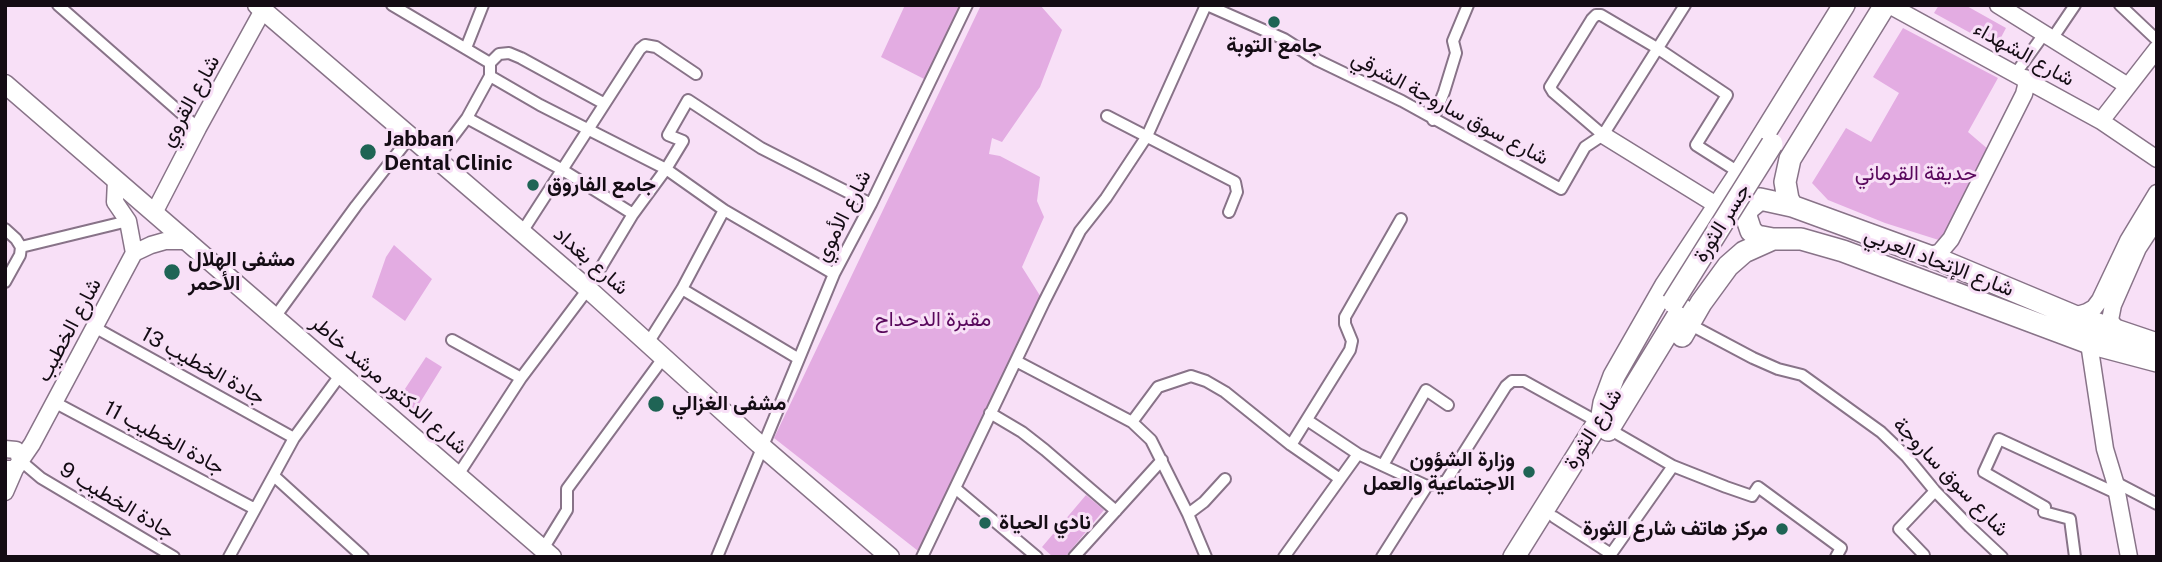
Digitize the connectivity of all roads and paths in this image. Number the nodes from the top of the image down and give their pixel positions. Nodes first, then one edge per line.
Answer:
1 (58, 5) edge
2 (482, 5) edge
3 (967, 5) edge
4 (1206, 5) edge
5 (1468, 5) edge
6 (1685, 5) edge
7 (1844, 5) edge
8 (1858, 5) edge
9 (1875, 5) edge
10 (1887, 5) edge
11 (1998, 5) edge
12 (2075, 5) edge
13 (2120, 5) edge
14 (399, 7) edge
15 (260, 8) edge
16 (2048, 36) junction
17 (2157, 40) edge
18 (466, 48) junction
19 (1657, 48) junction
20 (2157, 49) edge
21 (490, 63) junction
22 (696, 74) dead end
23 (489, 76) junction
24 (2021, 76) junction
25 (5, 84) edge
26 (2128, 86) junction
27 (2048, 91) junction
28 (603, 103) junction
29 (1107, 116) dead end
30 (467, 117) junction
31 (1433, 120) junction
32 (2101, 121) junction
33 (198, 128) junction
34 (588, 128) junction
35 (1603, 135) junction
36 (1147, 136) junction
37 (410, 137) junction
38 (1775, 151) junction
39 (436, 159) junction
40 (2157, 159) edge
41 (562, 169) junction
42 (666, 169) junction
43 (1991, 169) junction
44 (1740, 173) junction
45 (116, 180) junction
46 (2157, 193) edge
47 (1760, 199) junction
48 (871, 204) junction
49 (1718, 206) junction
50 (1792, 206) junction
51 (724, 210) junction
52 (1229, 212) dead end
53 (154, 213) junction
54 (633, 214) junction
55 (1401, 219) dead end
56 (2157, 219) edge
57 (128, 221) junction
58 (5, 229) edge
59 (522, 232) junction
60 (1773, 239) junction
61 (188, 241) junction
62 (1692, 246) junction
63 (21, 247) junction
64 (134, 253) junction
65 (1929, 256) junction
66 (1728, 266) junction
67 (1955, 267) junction
68 (834, 274) junction
69 (5, 282) edge
70 (588, 289) junction
71 (682, 289) junction
72 (1683, 305) junction
73 (2074, 316) junction
74 (275, 317) junction
75 (94, 327) junction
76 (452, 340) dead end
77 (2105, 341) junction
78 (648, 343) junction
79 (2157, 344) edge
80 (664, 357) junction
81 (799, 359) junction
82 (1016, 361) junction
83 (2157, 361) edge
84 (2157, 373) edge
85 (341, 374) junction
86 (521, 378) junction
87 (54, 402) junction
88 (1448, 405) dead end
89 (990, 413) junction
90 (1307, 421) junction
91 (1132, 422) junction
92 (1603, 422) junction
93 (294, 438) junction
94 (1291, 445) junction
95 (763, 448) junction
96 (1358, 454) junction
97 (1162, 460) junction
98 (14, 461) edge
99 (1383, 465) junction
100 (1673, 466) junction
101 (458, 475) junction
102 (274, 476) junction
103 (1225, 479) dead end
104 (1340, 479) junction
105 (1427, 486) junction
106 (955, 488) junction
107 (2116, 488) junction
108 (1935, 491) junction
109 (5, 492) edge
110 (2157, 504) edge
111 (255, 509) junction
112 (1116, 511) junction
113 (1188, 514) junction
114 (1554, 517) junction
115 (1204, 552) edge
116 (548, 553) edge
117 (166, 555) edge
118 (229, 557) edge
119 (363, 557) edge
120 (717, 557) edge
121 (890, 557) edge
122 (922, 557) edge
123 (1037, 557) edge
124 (1074, 557) edge
125 (1192, 557) edge
126 (1284, 557) edge
127 (1382, 557) edge
128 (1514, 557) edge
129 (1530, 557) edge
130 (1836, 557) edge
131 (1923, 557) edge
132 (2002, 557) edge
133 (2075, 557) edge
134 (2129, 557) edge

1 - 33 street
2 - 18 street
3 - 48 street, شارع الأموي
4 - 31 street, شارع سوق ساروجة الشرقي
4 - 36 street
5 - 31 street
6 - 19 street
7 - 38 highway
8 - 38 highway
9 - 38 highway
10 - 24 main road, شارع الشهداء
10 - 38 highway
11 - 16 main road
12 - 16 street
13 - 17 street
14 - 18 street
15 - 33 main road, شارع القروي
15 - 37 main road, شارع بغداد
16 - 24 street
16 - 26 main road
18 - 21 street
19 - 35 street
19 - 35 street
19 - 44 street
20 - 26 main road
21 - 23 street
21 - 28 street
22 - 28 street
23 - 30 street
23 - 34 street
24 - 27 main road, شارع الشهداء
24 - 43 main road
25 - 45 main road, شارع الدكتور مرشد خاطر
26 - 32 main road
27 - 32 main road, شارع الشهداء
27 - 43 main road
28 - 34 street
29 - 36 street
30 - 39 street
30 - 41 street
31 - 35 street, شارع سوق ساروجة الشرقي
32 - 40 main road, شارع الشهداء
33 - 53 main road, شارع القروي
34 - 41 street
34 - 42 street
35 - 49 main road
36 - 52 street
36 - 82 street
37 - 39 main road, شارع بغداد
37 - 74 street
38 - 44 highway
38 - 50 highway
38 - 72 highway, جسر الثورة, bridge
39 - 59 main road, شارع بغداد
41 - 54 street
41 - 59 street
42 - 48 street
42 - 51 street
42 - 54 street
43 - 65 main road
43 - 67 main road
44 - 49 highway
45 - 53 main road, شارع الدكتور مرشد خاطر
45 - 57 main road
46 - 73 main road
47 - 49 highway, شارع الإتحاد العربي
47 - 50 highway, شارع الإتحاد العربي
47 - 60 highway
48 - 68 street, شارع الأموي
49 - 62 highway
50 - 65 highway, شارع الإتحاد العربي
51 - 68 street
51 - 71 street
53 - 61 main road, شارع الدكتور مرشد خاطر
54 - 70 street
55 - 90 street
56 - 77 main road
57 - 63 street
57 - 64 main road
58 - 63 street
59 - 70 main road, شارع بغداد
60 - 66 highway
60 - 77 highway, شارع الإتحاد العربي
61 - 64 main road
61 - 74 main road, شارع الدكتور مرشد خاطر
62 - 66 highway
62 - 72 highway
63 - 69 street
64 - 75 main road, شارع الخطيب
65 - 67 highway, شارع الإتحاد العربي
66 - 72 highway
67 - 73 highway, شارع الإتحاد العربي
68 - 81 street, شارع الأموي
70 - 78 main road, شارع بغداد
70 - 86 street
71 - 78 street
71 - 81 street
72 - 92 highway, شارع الثورة
72 - 108 street, شارع سوق ساروجة
73 - 77 highway, شارع الإتحاد العربي
74 - 85 main road, شارع الدكتور مرشد خاطر
75 - 87 main road, شارع الخطيب
75 - 93 street, جادة الخطيب 13
76 - 86 street
77 - 79 highway, شارع الإتحاد العربي
77 - 83 highway, شارع الإتحاد العربي
77 - 84 highway
77 - 107 main road
78 - 80 main road, شارع بغداد
80 - 95 main road, شارع بغداد
80 - 116 street
81 - 95 street, شارع الأموي
82 - 89 street
82 - 91 street
85 - 93 street
85 - 101 main road, شارع الدكتور مرشد خاطر
86 - 101 street
87 - 98 main road, شارع الخطيب
87 - 111 street, جادة الخطيب 11
88 - 99 street
89 - 106 street
89 - 112 street
90 - 94 street
90 - 96 street
91 - 94 street
91 - 97 street
92 - 100 street
92 - 105 street
92 - 114 highway, شارع الثورة
92 - 128 highway, شارع الثورة
93 - 102 street
94 - 104 street
95 - 120 street, شارع الأموي
95 - 121 main road, شارع بغداد
96 - 99 street
96 - 104 street
97 - 112 street
97 - 113 street
98 - 109 main road
98 - 117 street, جادة الخطيب 9
99 - 105 street
100 - 114 street
100 - 130 street
101 - 116 main road, شارع الدكتور مرشد خاطر
102 - 111 street
102 - 119 street
103 - 113 street
104 - 126 street
105 - 127 street
106 - 122 street
106 - 123 street
107 - 110 street
107 - 133 street
107 - 134 main road
108 - 131 street
108 - 132 street, شارع سوق ساروجة
111 - 118 street
112 - 124 street
113 - 115 street
114 - 129 highway, شارع الثورة
115 - 125 street

